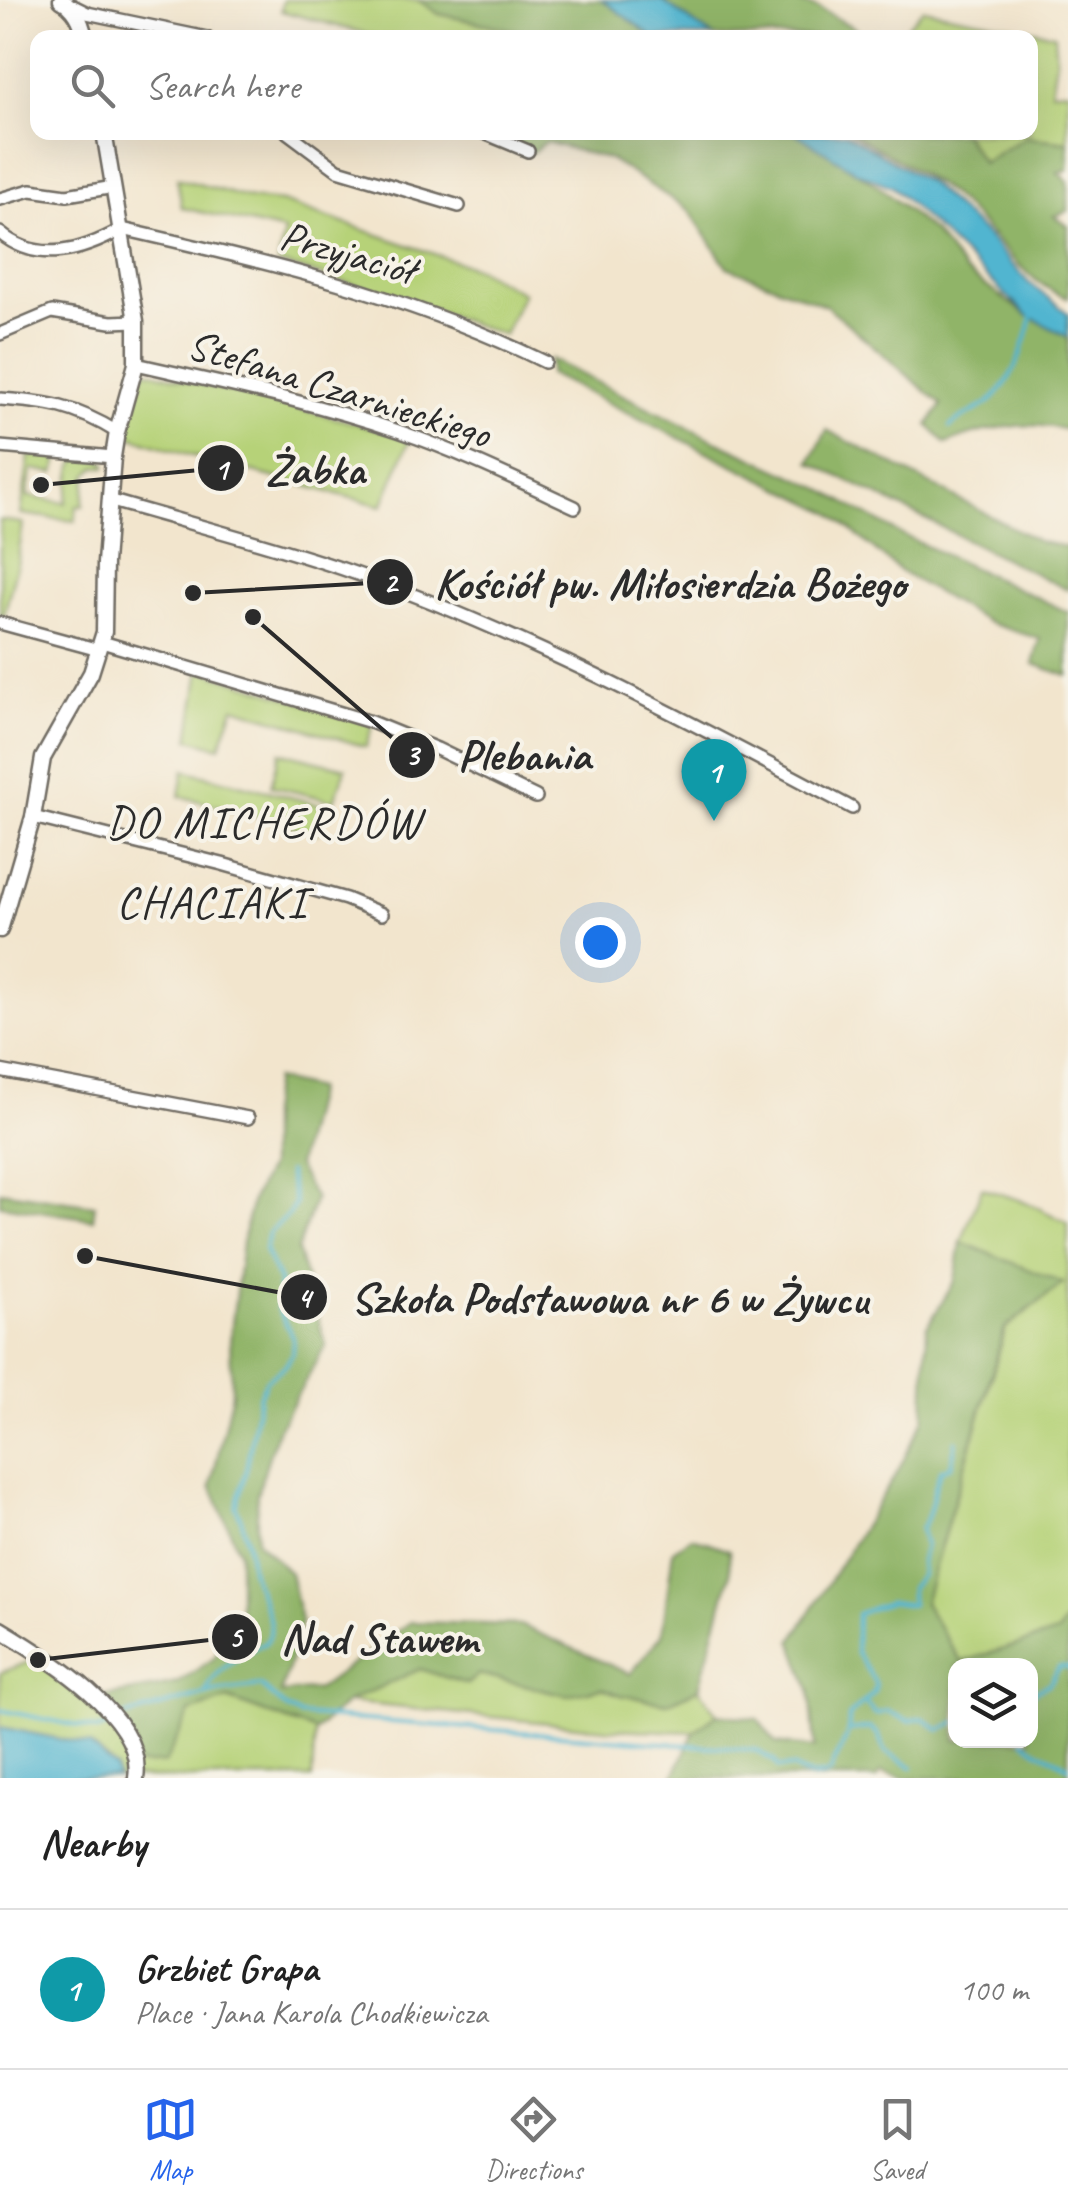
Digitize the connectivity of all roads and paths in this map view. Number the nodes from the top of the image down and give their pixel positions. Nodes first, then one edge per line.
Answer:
1 (66, 3) edge
2 (84, 30) edge
3 (167, 30) edge
4 (105, 140) edge
5 (298, 140) edge
6 (500, 140) edge
7 (528, 152) dead end
8 (114, 187) junction
9 (0, 199) edge
10 (460, 206) dead end
11 (122, 229) junction
12 (0, 232) edge
13 (136, 321) junction
14 (0, 334) edge
15 (545, 362) dead end
16 (136, 364) junction
17 (0, 399) edge
18 (116, 432) junction
19 (0, 448) edge
20 (113, 457) junction
21 (110, 500) junction
22 (576, 507) dead end
23 (0, 624) edge
24 (101, 646) junction
25 (536, 797) dead end
26 (852, 808) dead end
27 (33, 817) junction
28 (382, 914) dead end
29 (0, 930) edge
30 (0, 1070) edge
31 (248, 1118) dead end
32 (0, 1629) edge
33 (136, 1778) edge

1 - 2 street
1 - 3 street
4 - 8 street
5 - 10 street
6 - 7 street
8 - 9 street
8 - 11 street
11 - 12 street
11 - 13 street
11 - 15 street, Przyjaciół
13 - 14 street
13 - 16 street
16 - 18 street
16 - 22 street, Stefana Czarnieckiego
17 - 18 street
18 - 20 street
19 - 20 street
20 - 21 street
21 - 24 street
21 - 26 street
23 - 24 street
24 - 25 street
24 - 27 street
27 - 28 street
27 - 29 street
30 - 31 street
32 - 33 street

